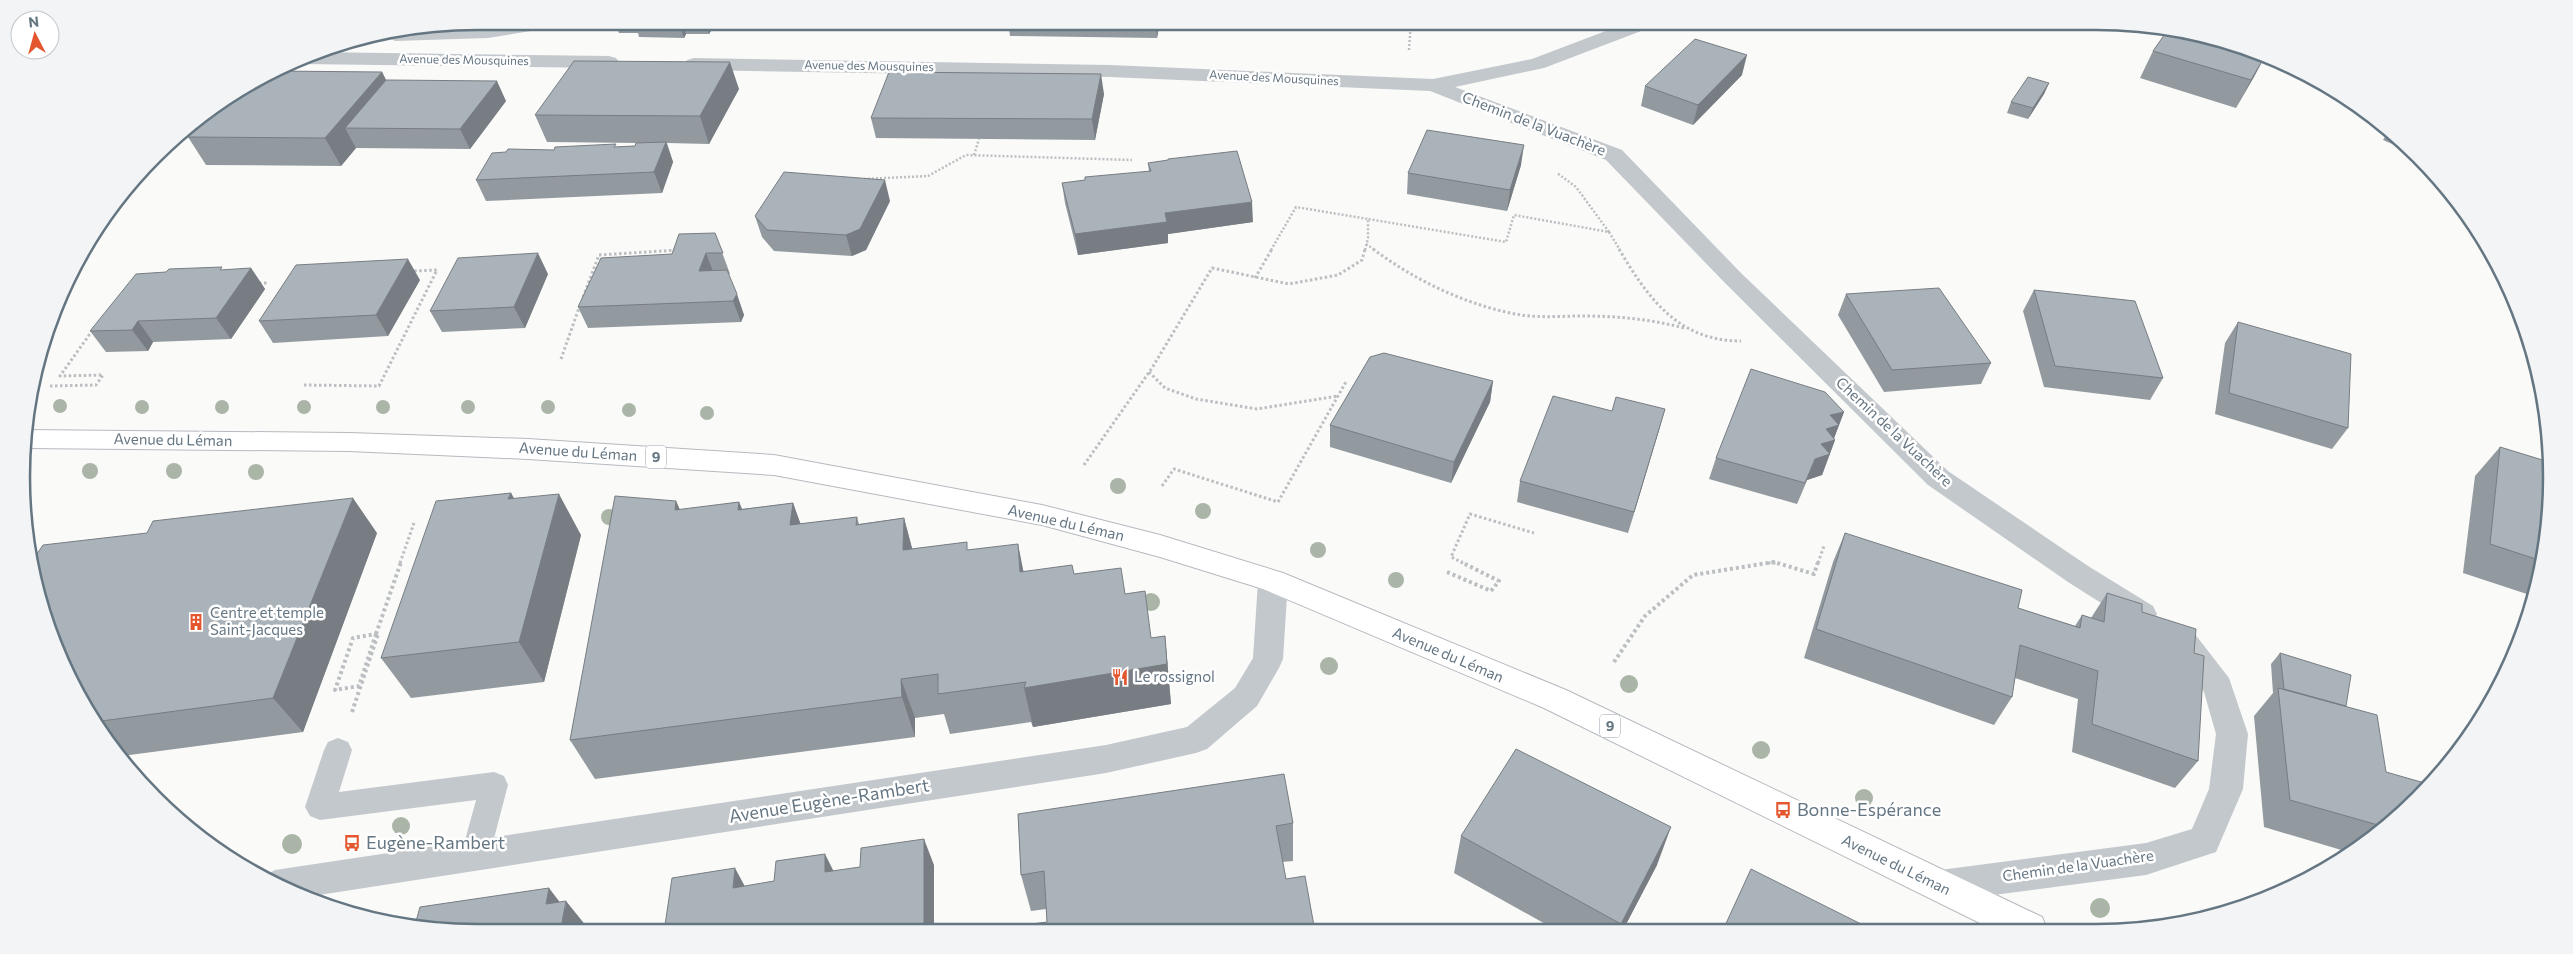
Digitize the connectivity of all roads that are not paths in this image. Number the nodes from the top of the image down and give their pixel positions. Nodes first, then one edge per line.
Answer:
1 (501, 30) edge
2 (1626, 30) edge
3 (417, 34) edge
4 (321, 58) edge
5 (631, 63) edge
6 (671, 63) edge
7 (1434, 86) junction
8 (32, 439) edge
9 (1273, 581) junction
10 (338, 750) dead end
11 (476, 855) junction
12 (291, 883) edge
13 (1940, 886) junction
14 (2018, 924) edge

1 - 3 street
2 - 7 street, Chemin de la Vuachère
4 - 5 street, Avenue des Mousquines
6 - 7 street, Avenue des Mousquines
7 - 13 street, Chemin de la Vuachère
8 - 9 main road, Avenue du Léman / 9
9 - 11 street, Avenue Eugène-Rambert
9 - 13 main road, Avenue du Léman / 9
10 - 11 lane
11 - 12 street, Avenue Eugène-Rambert
13 - 14 main road, Avenue du Léman / 9

